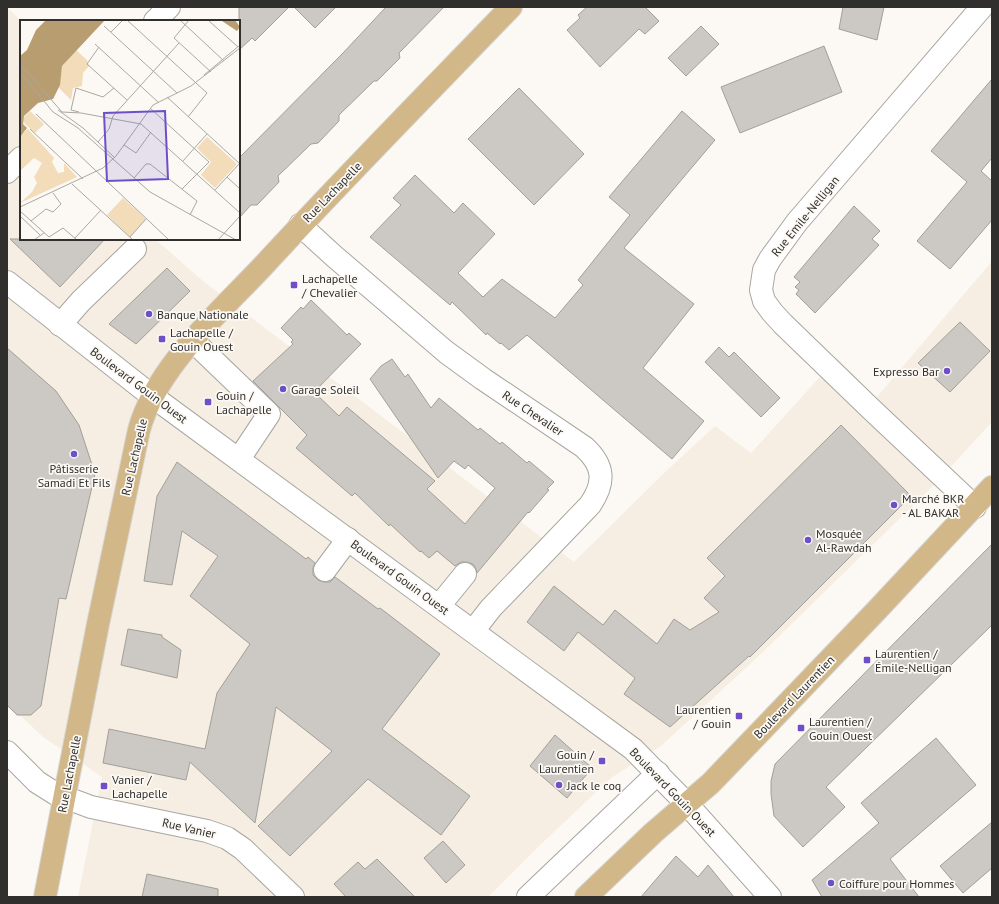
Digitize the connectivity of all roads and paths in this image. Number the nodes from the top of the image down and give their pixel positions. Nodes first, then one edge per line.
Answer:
1 (169, 7) edge
2 (511, 7) edge
3 (982, 7) edge
4 (156, 20) edge
5 (20, 159) edge
6 (7, 172) edge
7 (300, 225) junction
8 (135, 248) dead end
9 (7, 282) edge
10 (60, 325) junction
11 (193, 341) junction
12 (152, 396) junction
13 (239, 459) junction
14 (992, 487) edge
15 (975, 506) junction
16 (348, 539) junction
17 (325, 570) dead end
18 (465, 574) dead end
19 (439, 606) junction
20 (473, 631) junction
21 (7, 752) edge
22 (658, 773) junction
23 (64, 796) junction
24 (687, 804) junction
25 (44, 897) edge
26 (293, 897) edge
27 (528, 897) edge
28 (586, 897) edge
29 (770, 897) edge

1 - 4 street
2 - 7 main road, Rue Lachapelle
3 - 15 street, Rue Emile-Nelligan
5 - 6 street
7 - 11 main road, Rue Lachapelle
7 - 20 street, Rue Chevalier
8 - 10 street
9 - 10 street, Boulevard Gouin Ouest
10 - 12 street, Boulevard Gouin Ouest
11 - 12 main road, Rue Lachapelle
11 - 13 street
12 - 13 street, Boulevard Gouin Ouest
12 - 23 main road, Rue Lachapelle
13 - 16 street, Boulevard Gouin Ouest
14 - 15 main road, Boulevard Laurentien
15 - 24 main road, Boulevard Laurentien
16 - 17 street
16 - 19 street, Boulevard Gouin Ouest
18 - 19 street
19 - 20 street, Boulevard Gouin Ouest
20 - 22 street, Boulevard Gouin Ouest
21 - 23 street, Rue Vanier
22 - 24 street, Boulevard Gouin Ouest
22 - 27 street
23 - 25 main road, Rue Lachapelle
23 - 26 street, Rue Vanier
24 - 28 main road, Boulevard Laurentien
24 - 29 street, Boulevard Gouin Ouest

